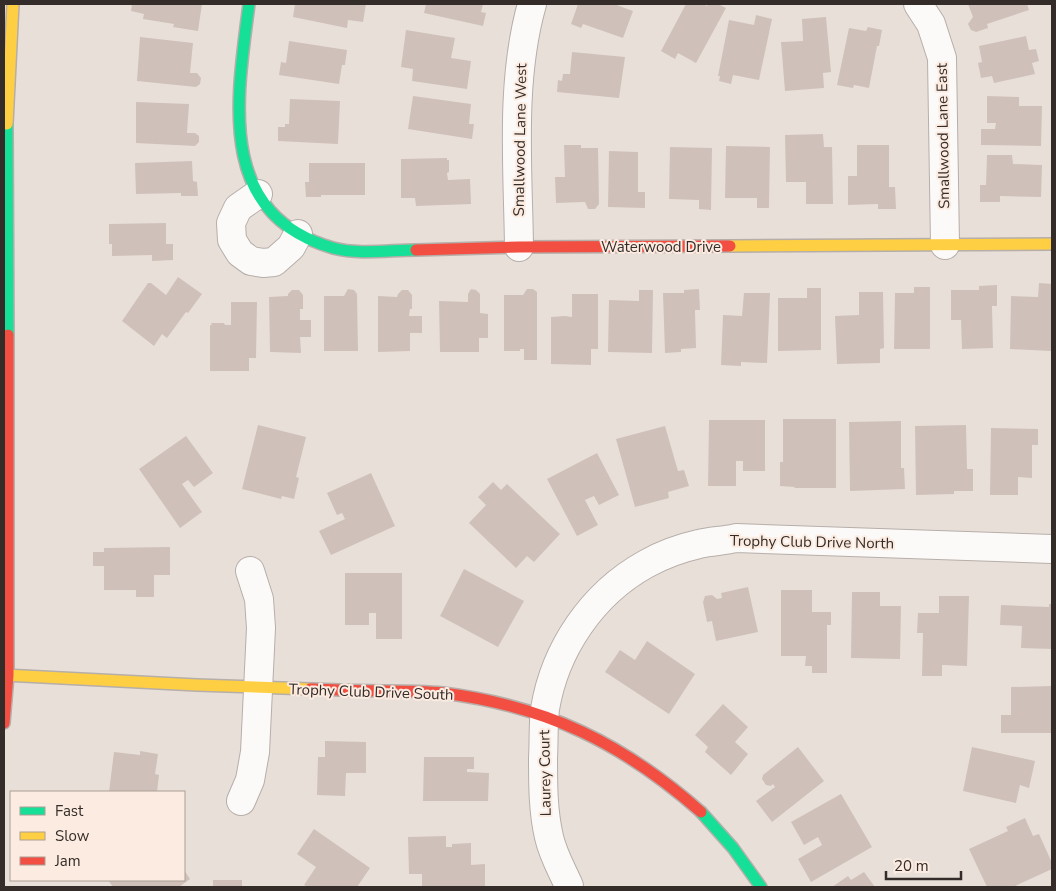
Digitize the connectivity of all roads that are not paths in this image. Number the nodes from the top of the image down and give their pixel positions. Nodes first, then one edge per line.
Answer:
1 (14, 4) edge
2 (249, 4) edge
3 (532, 4) edge
4 (918, 4) edge
5 (258, 194) junction
6 (288, 226) junction
7 (1052, 244) edge
8 (945, 245) junction
9 (519, 247) junction
10 (1052, 549) edge
11 (250, 571) dead end
12 (6, 675) edge
13 (258, 688) junction
14 (544, 716) junction
15 (4, 723) edge
16 (241, 801) dead end
17 (569, 886) edge
18 (761, 887) edge

1 - 12 street
2 - 5 street
3 - 9 street, Smallwood Lane West
4 - 8 street, Smallwood Lane East
5 - 6 street
5 - 6 street
6 - 9 street, Waterwood Drive
7 - 8 street, Waterwood Drive
8 - 9 street, Waterwood Drive
10 - 14 street, Trophy Club Drive North
11 - 13 street
12 - 13 street, Trophy Club Drive South
12 - 15 street
13 - 14 street, Trophy Club Drive South
13 - 16 street
14 - 17 street, Laurey Court
14 - 18 street, Trophy Club Drive South

